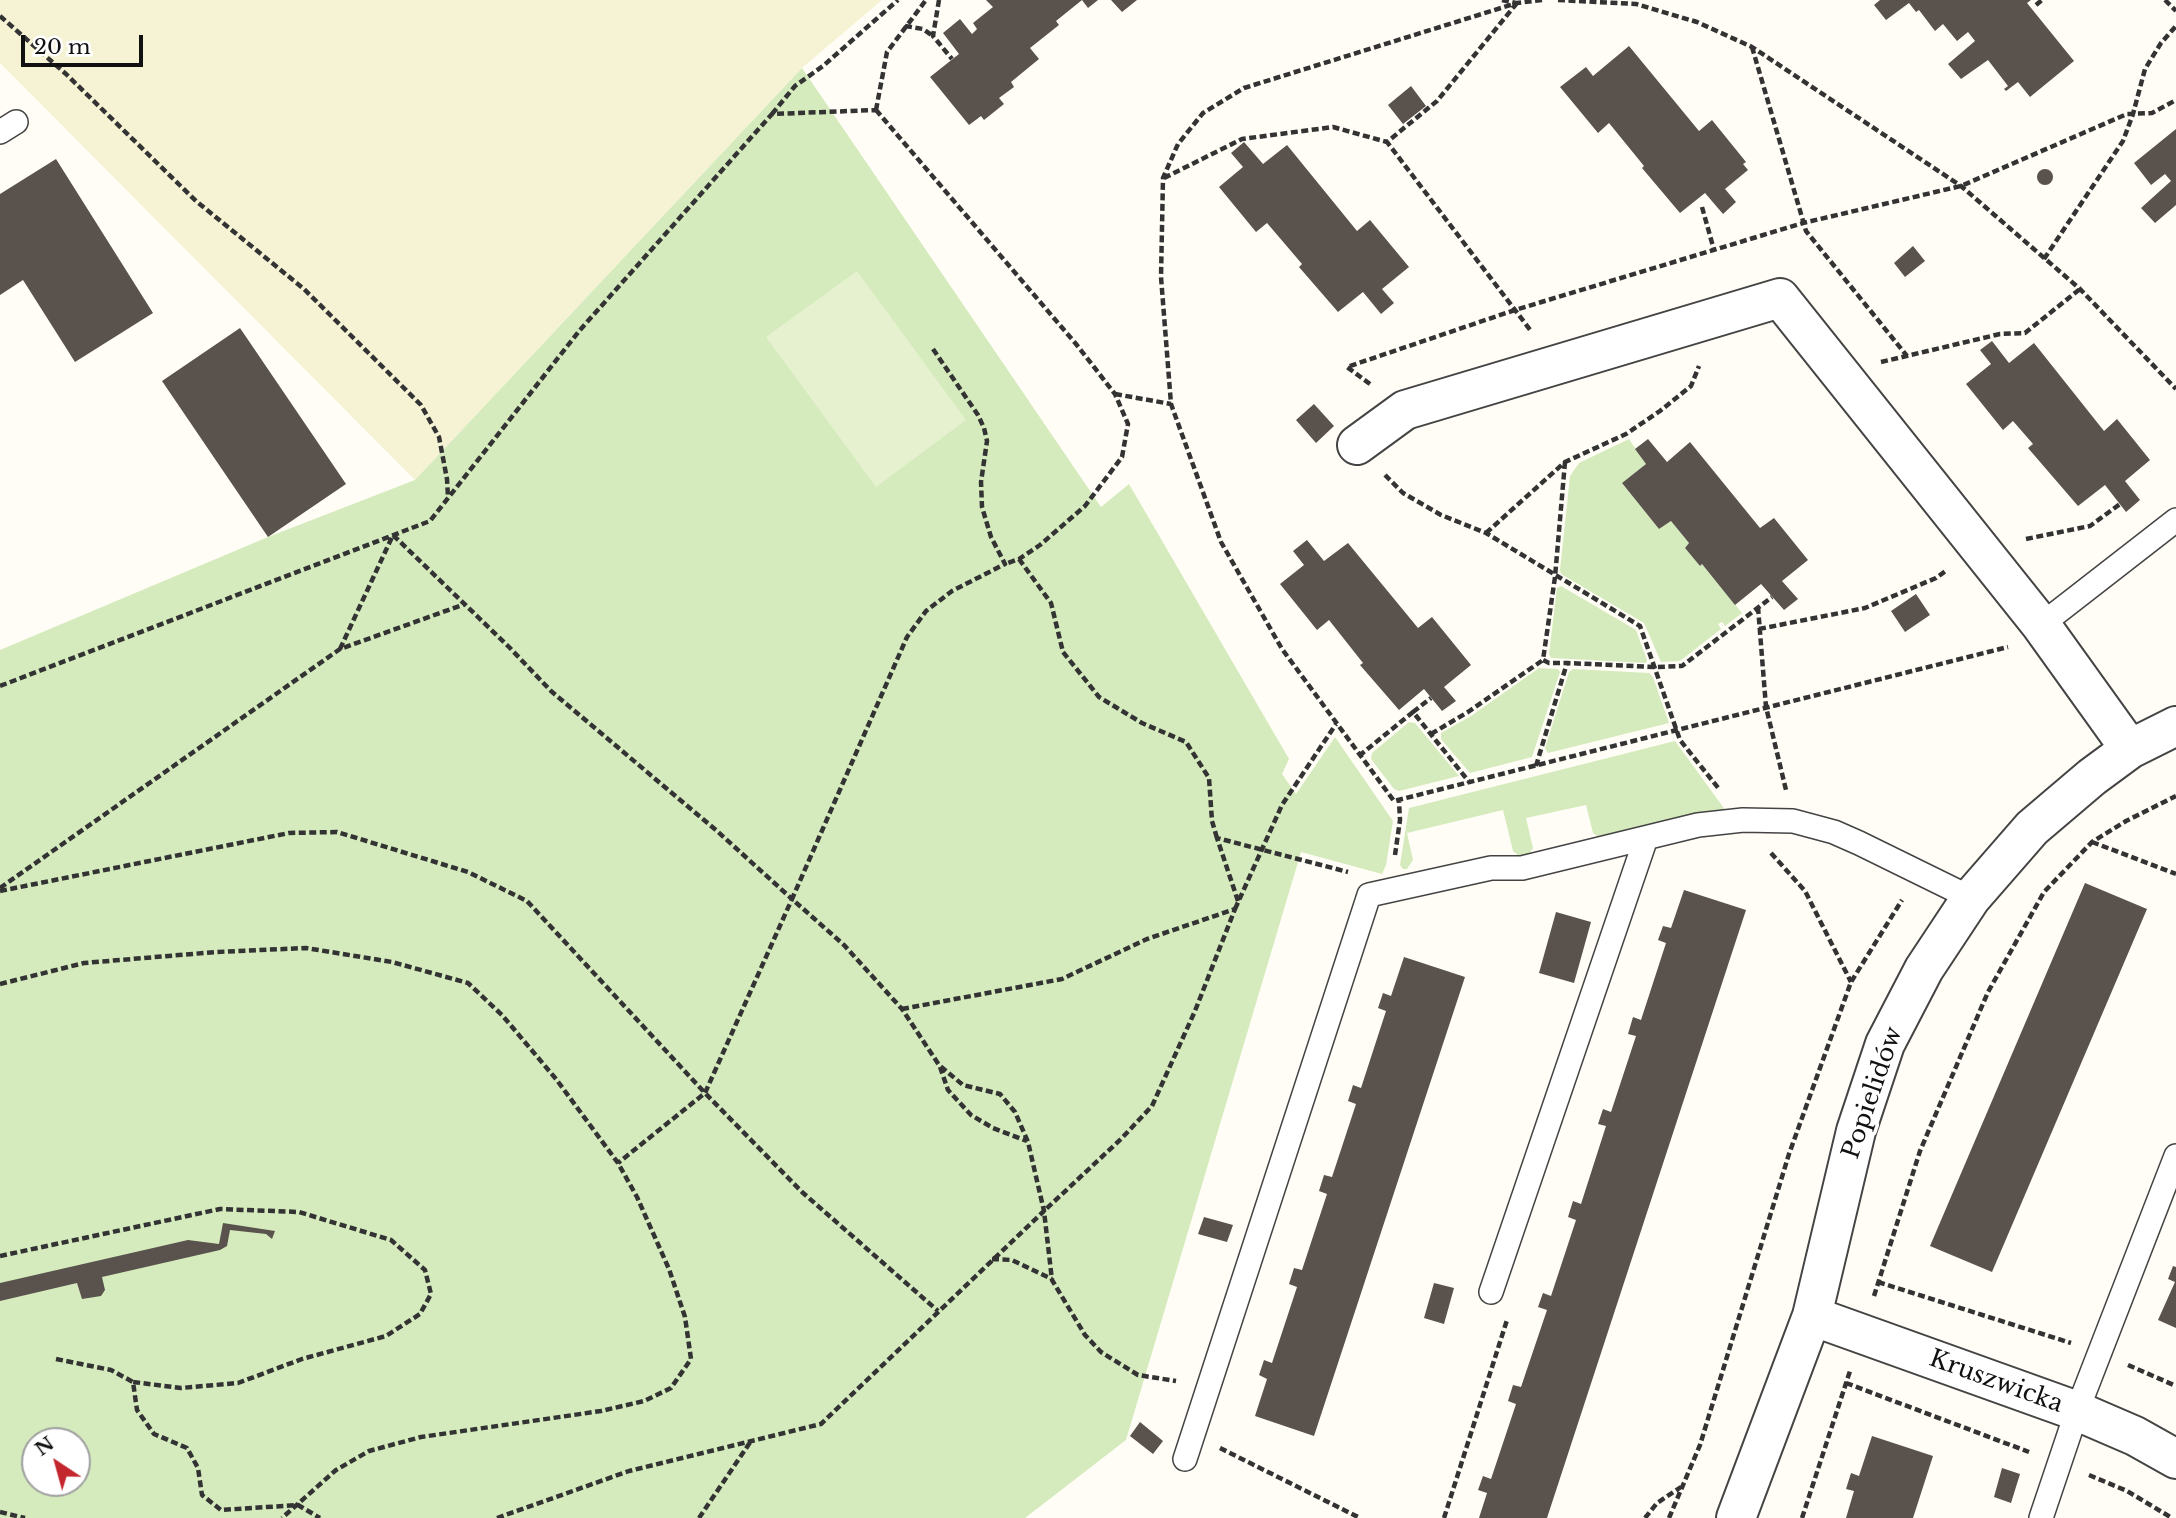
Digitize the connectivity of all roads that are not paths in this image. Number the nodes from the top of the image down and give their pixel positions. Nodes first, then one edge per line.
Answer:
1 (1357, 445) road end
2 (2176, 520) edge
3 (2045, 631) junction
4 (2176, 726) edge
5 (2130, 749) junction
6 (1646, 838) junction
7 (1971, 898) junction
8 (2176, 1156) edge
9 (1491, 1292) road end
10 (1812, 1316) junction
11 (2077, 1411) junction
12 (1185, 1459) dead end
13 (2176, 1459) edge
14 (1736, 1518) edge
15 (2041, 1518) edge

1 - 3 street
2 - 3 lane
3 - 5 street
4 - 5 street, Popielidów
5 - 7 street, Popielidów
6 - 7 lane
6 - 9 lane
6 - 12 lane
7 - 10 street, Popielidów
8 - 11 lane
10 - 11 street, Kruszwicka
10 - 14 street, Popielidów
11 - 13 street, Kruszwicka
11 - 15 lane

